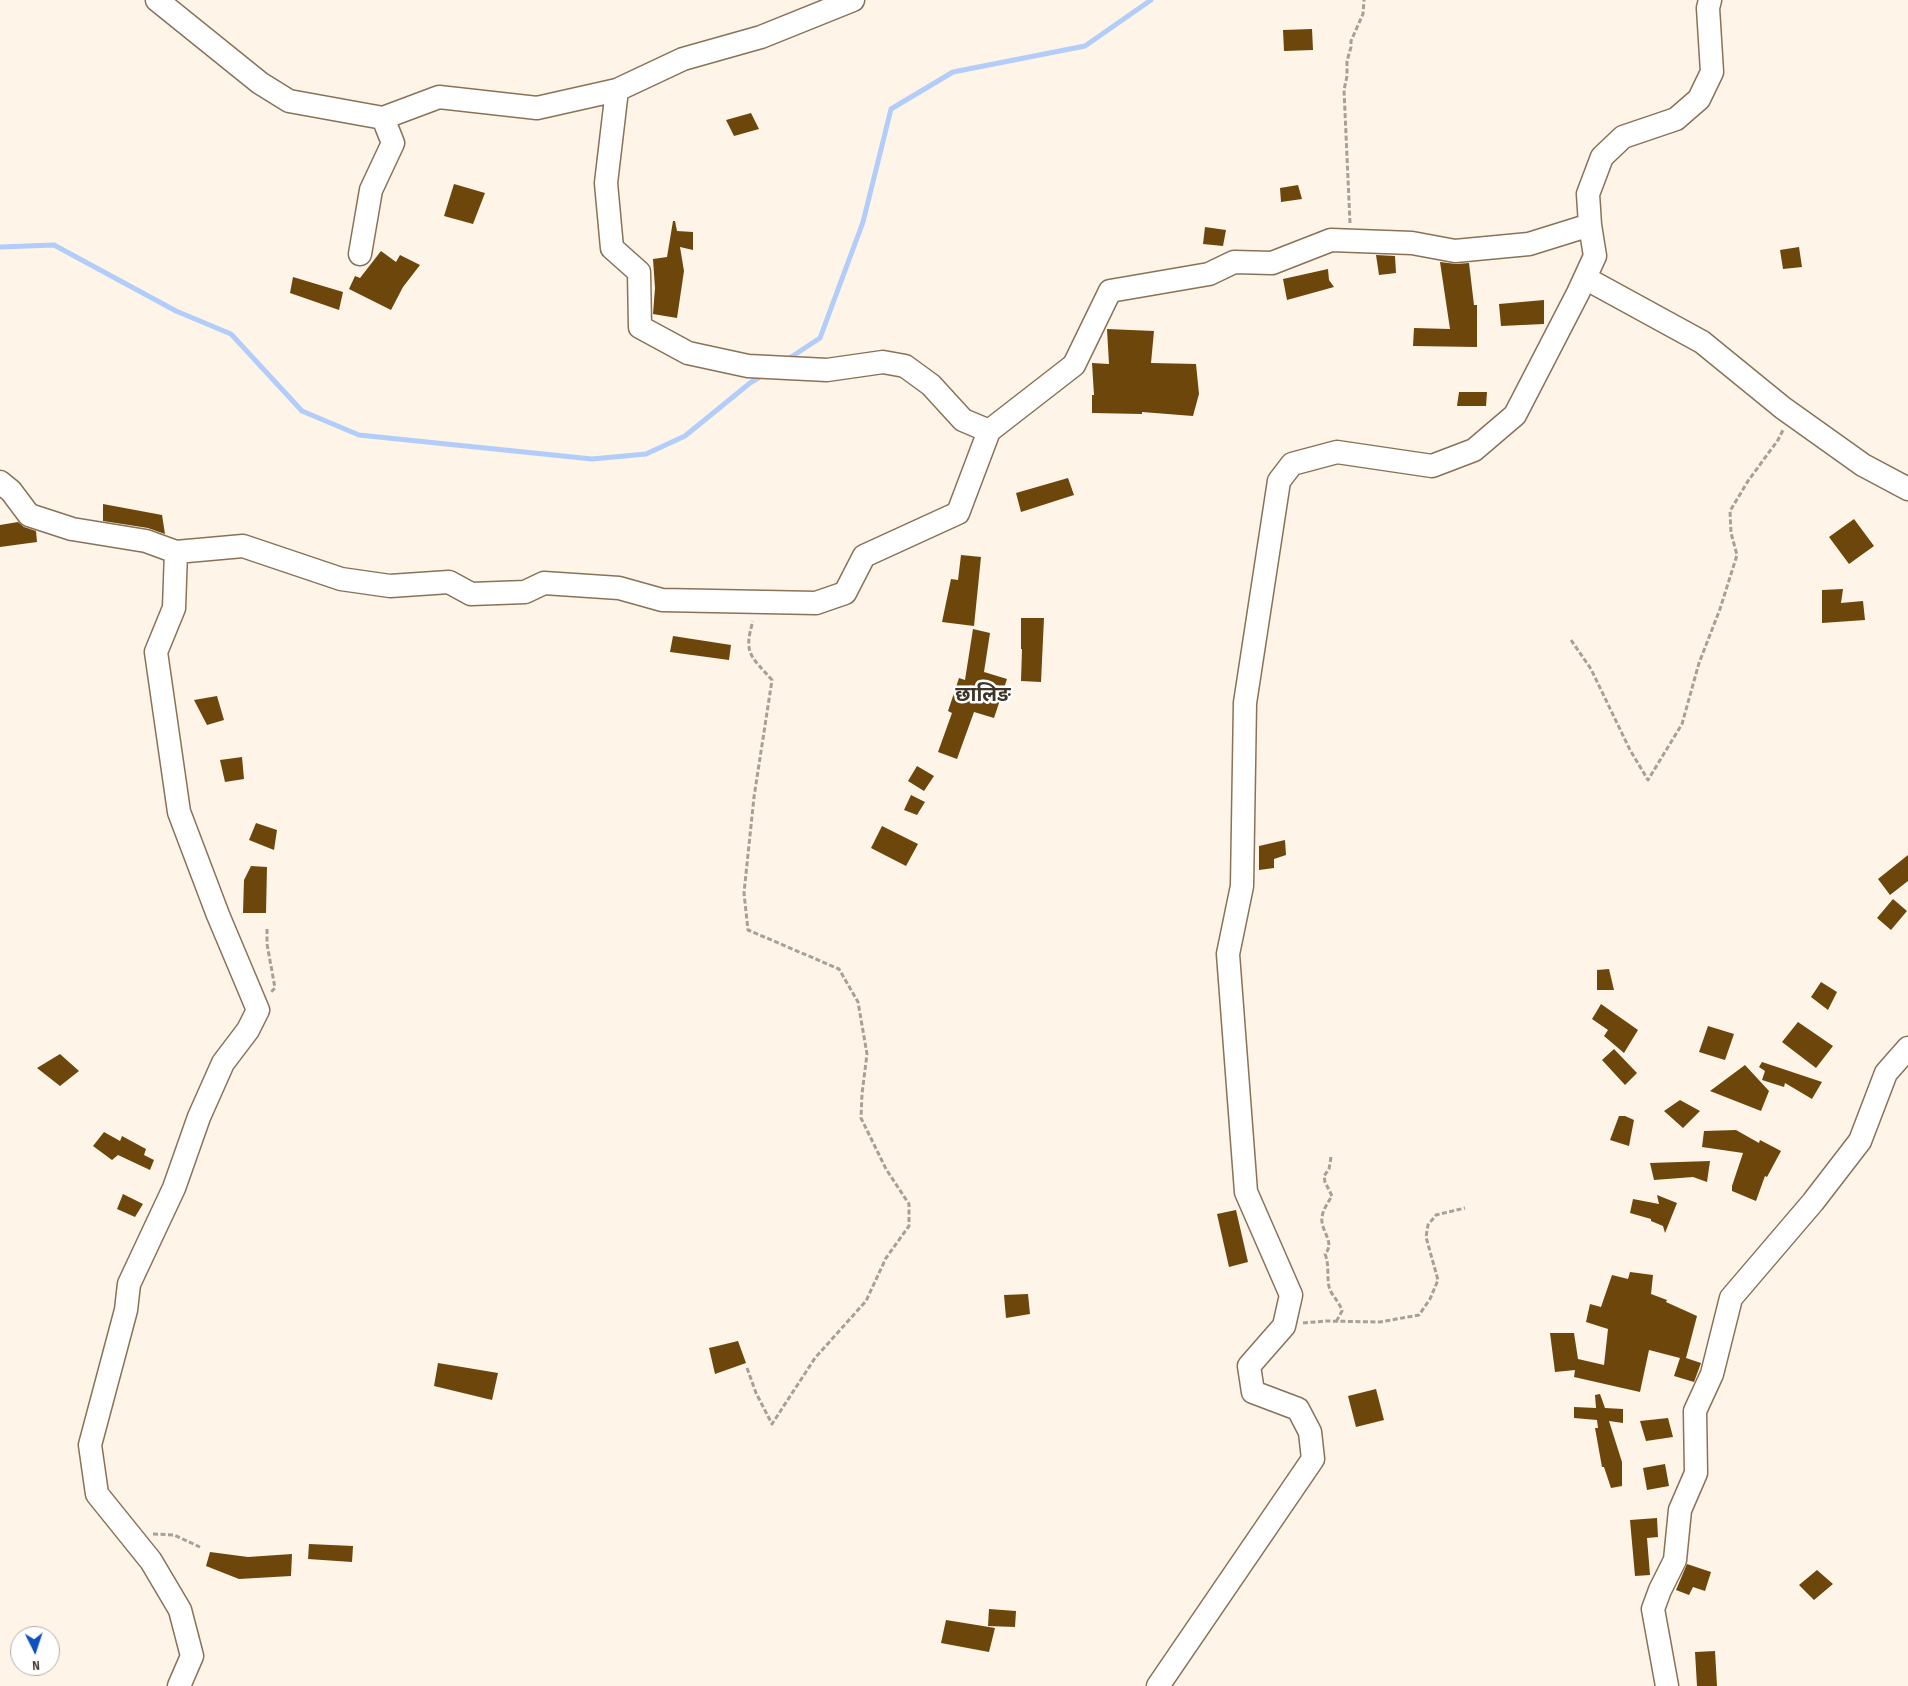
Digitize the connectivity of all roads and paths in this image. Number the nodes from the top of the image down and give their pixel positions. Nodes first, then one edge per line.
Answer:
1 (157, 0) edge
2 (854, 0) edge
3 (1364, 0) edge
4 (1710, 0) edge
5 (617, 90) junction
6 (383, 118) junction
7 (1590, 225) junction
8 (1352, 241) junction
9 (360, 254) dead end
10 (1585, 278) junction
11 (1791, 413) junction
12 (989, 431) junction
13 (0, 482) edge
14 (1908, 489) edge
15 (176, 552) junction
16 (759, 602) junction
17 (1571, 640) dead end
18 (267, 929) dead end
19 (258, 1010) junction
20 (1908, 1048) edge
21 (1331, 1157) dead end
22 (1465, 1208) dead end
23 (1286, 1319) junction
24 (1336, 1322) junction
25 (747, 1368) dead end
26 (128, 1535) junction
27 (200, 1547) dead end
28 (179, 1686) edge
29 (1158, 1686) edge
30 (1667, 1686) edge

1 - 6 street
2 - 5 street
3 - 8 path
4 - 7 street
5 - 6 street
5 - 12 street
6 - 9 street
7 - 8 street
7 - 10 street
8 - 12 street
10 - 11 street
10 - 23 street
11 - 14 street
11 - 17 path
12 - 16 street
13 - 15 street
15 - 16 street
15 - 19 street
16 - 25 path
18 - 19 path
19 - 26 street
20 - 30 street
21 - 24 path
22 - 24 path
23 - 24 path
23 - 29 street
26 - 27 path
26 - 28 street

